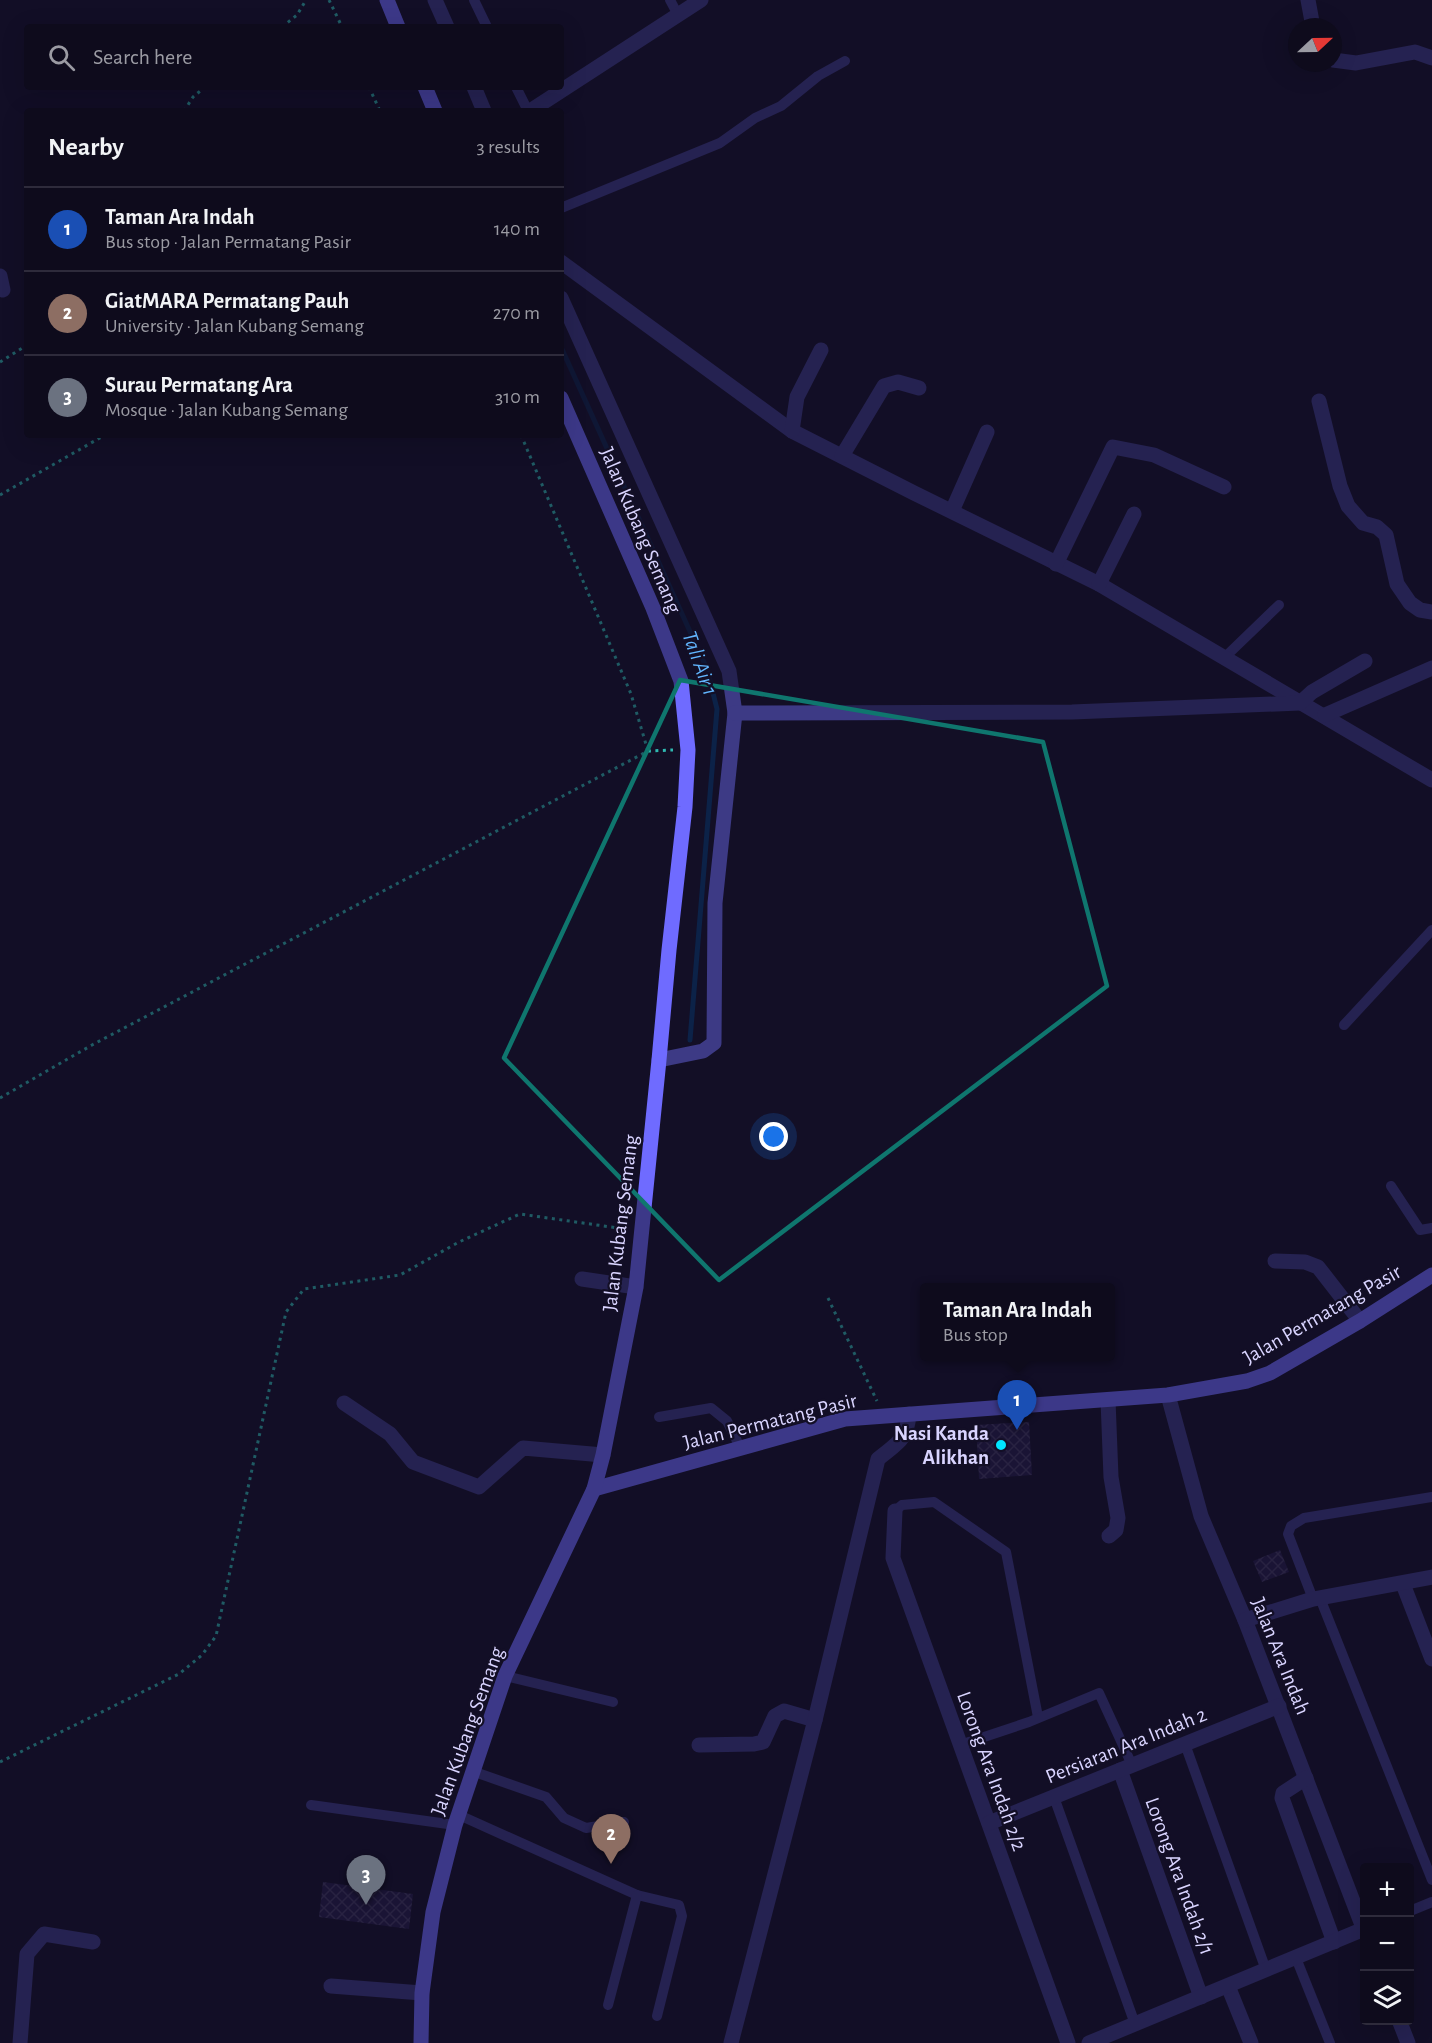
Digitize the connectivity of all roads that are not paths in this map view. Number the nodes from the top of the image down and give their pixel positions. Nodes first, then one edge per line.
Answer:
1 (387, 0) edge
2 (435, 0) edge
3 (474, 0) edge
4 (670, 0) edge
5 (700, 0) edge
6 (1308, 0) edge
7 (678, 15) junction
8 (1312, 18) edge
9 (397, 24) edge
10 (446, 24) edge
11 (486, 24) edge
12 (1432, 58) edge
13 (845, 61) dead end
14 (1342, 61) edge
15 (564, 88) edge
16 (426, 90) edge
17 (475, 90) edge
18 (518, 90) edge
19 (562, 90) edge
20 (434, 108) edge
21 (483, 108) edge
22 (527, 108) edge
23 (534, 108) edge
24 (564, 207) edge
25 (564, 264) edge
26 (564, 305) edge
27 (821, 350) dead end
28 (919, 388) dead end
29 (1319, 401) dead end
30 (564, 405) edge
31 (792, 431) junction
32 (987, 432) dead end
33 (842, 456) junction
34 (1224, 487) dead end
35 (952, 511) junction
36 (1134, 514) dead end
37 (1056, 564) junction
38 (1099, 584) junction
39 (1279, 605) dead end
40 (1432, 612) edge
41 (1224, 658) junction
42 (1365, 661) dead end
43 (1432, 668) edge
44 (1300, 703) junction
45 (735, 714) junction
46 (1325, 715) junction
47 (1432, 780) edge
48 (1432, 930) edge
49 (1344, 1025) dead end
50 (660, 1060) junction
51 (1391, 1186) dead end
52 (1432, 1228) edge
53 (1275, 1261) dead end
54 (1432, 1275) edge
55 (582, 1279) dead end
56 (636, 1287) junction
57 (1360, 1321) junction
58 (1168, 1395) junction
59 (1108, 1400) junction
60 (344, 1403) dead end
61 (909, 1414) junction
62 (659, 1418) dead end
63 (740, 1447) junction
64 (603, 1455) junction
65 (594, 1489) junction
66 (1432, 1497) edge
67 (895, 1511) joint
68 (1109, 1536) dead end
69 (1432, 1577) edge
70 (1403, 1584) junction
71 (1317, 1599) junction
72 (1245, 1620) junction
73 (1432, 1659) edge
74 (505, 1676) junction
75 (614, 1702) dead end
76 (1279, 1706) junction
77 (1038, 1717) junction
78 (815, 1720) junction
79 (1185, 1744) junction
80 (699, 1745) dead end
81 (960, 1745) junction
82 (1126, 1768) junction
83 (472, 1771) junction
84 (1306, 1778) junction
85 (1054, 1797) junction
86 (311, 1805) dead end
87 (457, 1820) junction
88 (624, 1822) dead end
89 (988, 1823) junction
90 (1432, 1880) edge
91 (637, 1895) junction
92 (1432, 1902) edge
93 (1414, 1909) edge
94 (1360, 1920) edge
95 (1360, 1932) edge
96 (93, 1942) dead end
97 (1334, 1942) junction
98 (1296, 1958) junction
99 (1266, 1970) junction
100 (331, 1986) dead end
101 (1228, 1986) junction
102 (422, 1993) junction
103 (1201, 1997) junction
104 (608, 2005) dead end
105 (657, 2016) dead end
106 (1135, 2024) junction
107 (1401, 2025) edge
108 (20, 2043) edge
109 (421, 2043) edge
110 (731, 2043) edge
111 (1068, 2043) edge
112 (1089, 2043) edge
113 (1251, 2043) edge
114 (1330, 2043) edge
115 (1408, 2043) edge

1 - 9 main road
2 - 10 street
3 - 11 lane
4 - 7 lane
5 - 7 street
6 - 8 street
7 - 15 street
12 - 14 street
13 - 24 lane
16 - 20 main road
17 - 21 street
18 - 22 lane
19 - 23 street
25 - 31 street
26 - 45 street
27 - 31 street
28 - 33 street
29 - 40 street
30 - 50 main road, Jalan Kubang Semang
31 - 33 street
32 - 35 street
33 - 35 street
34 - 37 street
35 - 37 street
36 - 38 street
37 - 38 street
38 - 41 street
39 - 41 lane
41 - 44 street
42 - 44 street
43 - 46 street
44 - 45 street
44 - 46 street
45 - 50 street
46 - 47 street
48 - 49 lane
50 - 56 main road, Jalan Kubang Semang
51 - 52 lane
53 - 57 street
54 - 57 main road, Jalan Permatang Pasir
55 - 56 street
56 - 64 main road, Jalan Kubang Semang
57 - 58 main road, Jalan Permatang Pasir
58 - 59 main road, Jalan Permatang Pasir
58 - 72 street, Jalan Ara Indah
59 - 61 main road, Jalan Permatang Pasir
59 - 68 street
60 - 64 street
61 - 63 main road, Jalan Permatang Pasir
61 - 78 street
62 - 63 lane
63 - 65 main road, Jalan Permatang Pasir
64 - 65 main road, Jalan Kubang Semang
65 - 74 main road, Jalan Kubang Semang
66 - 71 lane
67 - 77 lane
67 - 81 street, Lorong Ara Indah 2/2
69 - 70 street
70 - 71 street
70 - 73 street
71 - 72 street
71 - 90 lane
72 - 76 street, Jalan Ara Indah
74 - 75 lane
74 - 83 main road, Jalan Kubang Semang
76 - 79 street, Persiaran Ara Indah 2
76 - 84 street, Jalan Ara Indah
77 - 81 lane
77 - 82 lane
78 - 80 street
78 - 110 street
79 - 82 street, Persiaran Ara Indah 2
79 - 99 lane
81 - 89 street, Lorong Ara Indah 2/2
82 - 85 street, Persiaran Ara Indah 2
82 - 103 street, Lorong Ara Indah 2/1
83 - 87 main road, Jalan Kubang Semang
83 - 88 lane
84 - 94 street, Jalan Ara Indah
84 - 97 street
85 - 89 street, Persiaran Ara Indah 2
85 - 106 lane
86 - 87 lane
87 - 91 lane
87 - 102 main road, Jalan Kubang Semang
89 - 111 street, Lorong Ara Indah 2/2
91 - 104 lane
91 - 105 lane
92 - 93 lane
95 - 97 street
96 - 108 street
97 - 98 street
98 - 99 street
98 - 114 lane
99 - 101 street
100 - 102 street
101 - 103 street
101 - 113 street
102 - 109 main road, Jalan Kubang Semang
103 - 106 street
106 - 112 street
107 - 115 street

